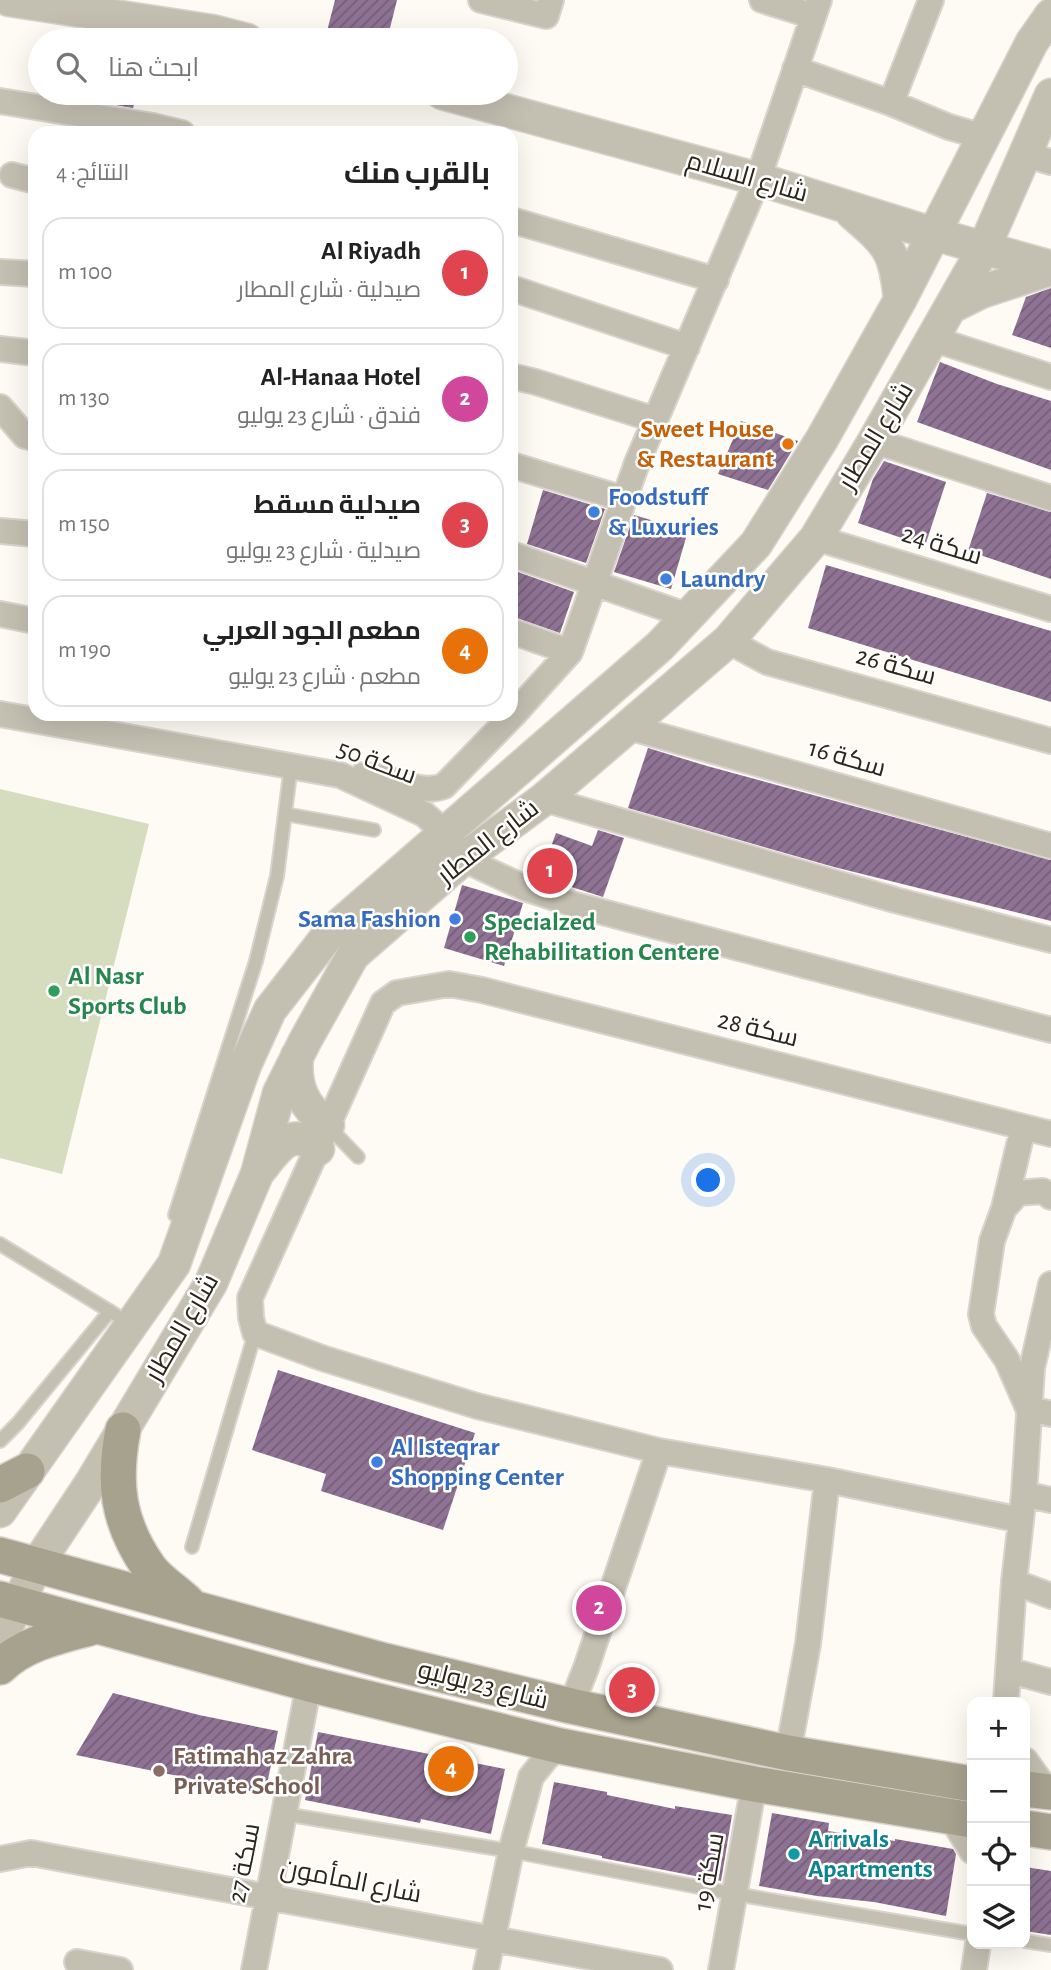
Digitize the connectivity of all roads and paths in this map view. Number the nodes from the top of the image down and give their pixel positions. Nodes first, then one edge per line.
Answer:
1 (9, 0) edge
2 (481, 0) edge
3 (551, 0) edge
4 (762, 0) edge
5 (931, 0) edge
6 (816, 8) edge
7 (1051, 15) edge
8 (192, 28) edge
9 (795, 69) junction
10 (1051, 95) edge
11 (0, 101) edge
12 (891, 103) junction
13 (486, 105) edge
14 (153, 126) edge
15 (984, 137) junction
16 (1037, 158) edge
17 (758, 179) junction
18 (953, 198) junction
19 (1003, 204) junction
20 (843, 205) junction
21 (891, 220) junction
22 (518, 222) edge
23 (934, 234) junction
24 (984, 248) junction
25 (1051, 267) edge
26 (0, 272) edge
27 (28, 274) edge
28 (716, 279) junction
29 (518, 290) edge
30 (900, 300) junction
31 (951, 307) junction
32 (933, 339) junction
33 (687, 347) junction
34 (0, 349) edge
35 (28, 353) edge
36 (1051, 377) edge
37 (518, 378) edge
38 (0, 407) edge
39 (656, 420) junction
40 (28, 437) edge
41 (874, 441) junction
42 (518, 467) edge
43 (1051, 498) edge
44 (624, 499) junction
45 (0, 531) edge
46 (28, 533) edge
47 (816, 538) junction
48 (518, 556) edge
49 (595, 582) junction
50 (1051, 610) edge
51 (0, 614) edge
52 (688, 616) junction
53 (28, 620) edge
54 (518, 634) edge
55 (729, 641) junction
56 (570, 652) junction
57 (518, 708) edge
58 (0, 714) edge
59 (28, 719) edge
60 (39, 721) edge
61 (505, 721) edge
62 (628, 726) junction
63 (1051, 741) edge
64 (291, 766) junction
65 (340, 775) junction
66 (544, 799) junction
67 (285, 814) junction
68 (374, 830) dead end
69 (444, 832) junction
70 (1051, 846) edge
71 (463, 859) junction
72 (1051, 940) edge
73 (1051, 1030) edge
74 (297, 1056) junction
75 (1023, 1128) junction
76 (1051, 1134) edge
77 (323, 1137) junction
78 (358, 1157) dead end
79 (257, 1174) junction
80 (1051, 1197) edge
81 (1004, 1209) junction
82 (171, 1227) dead end
83 (0, 1244) edge
84 (165, 1250) dead end
85 (1051, 1284) edge
86 (152, 1296) junction
87 (121, 1317) junction
88 (1048, 1319) edge
89 (984, 1326) junction
90 (255, 1333) junction
91 (1040, 1411) edge
92 (123, 1430) junction
93 (0, 1441) edge
94 (659, 1451) junction
95 (13, 1478) edge
96 (827, 1480) junction
97 (1024, 1493) junction
98 (1051, 1500) edge
99 (0, 1511) edge
100 (1021, 1520) junction
101 (192, 1547) dead end
102 (0, 1555) edge
103 (36, 1566) junction
104 (1014, 1582) junction
105 (1051, 1596) edge
106 (8, 1601) edge
107 (194, 1607) junction
108 (97, 1626) junction
109 (0, 1640) edge
110 (0, 1667) edge
111 (1008, 1670) junction
112 (1051, 1682) edge
113 (309, 1684) junction
114 (1006, 1697) edge
115 (571, 1706) junction
116 (500, 1730) junction
117 (561, 1745) junction
118 (788, 1753) junction
119 (1030, 1770) edge
120 (966, 1776) edge
121 (531, 1777) junction
122 (754, 1784) junction
123 (1041, 1791) edge
124 (284, 1814) junction
125 (961, 1818) edge
126 (967, 1836) edge
127 (511, 1851) junction
128 (0, 1859) edge
129 (735, 1894) junction
130 (268, 1896) junction
131 (967, 1933) edge
132 (493, 1938) junction
133 (1030, 1942) edge
134 (1051, 1945) edge
135 (977, 1949) edge
136 (78, 1962) dead end
137 (120, 1970) edge
138 (254, 1970) edge
139 (486, 1970) edge
140 (660, 1970) edge
141 (720, 1970) edge
142 (974, 1970) edge

1 - 8 street
2 - 3 street
4 - 6 street
5 - 12 street
6 - 9 street
7 - 15 street, شارع المطار
9 - 12 street
9 - 17 street
10 - 16 street, شارع المطار
11 - 14 street
12 - 15 street
13 - 17 street, شارع السلام
15 - 18 street, شارع المطار
16 - 19 street, شارع المطار
17 - 20 street, شارع السلام
17 - 28 street
18 - 21 street
18 - 23 street, شارع المطار
19 - 24 street, شارع المطار
19 - 25 street
20 - 21 street, شارع السلام
20 - 30 street
21 - 23 street, شارع السلام
22 - 28 street
23 - 24 street, شارع السلام
23 - 30 street, شارع المطار
24 - 25 street, شارع السلام
24 - 31 street, شارع المطار
25 - 31 street
26 - 27 street
28 - 33 street
29 - 33 street
30 - 52 street, شارع المطار
31 - 32 street, شارع المطار
32 - 36 street
32 - 41 street, شارع المطار
33 - 39 street
34 - 35 street
37 - 39 street
38 - 40 street
39 - 44 street
41 - 43 street
41 - 47 street, شارع المطار
42 - 44 street
44 - 49 street
45 - 46 street
47 - 50 street, سكة 24
47 - 55 street, شارع المطار
48 - 49 street
49 - 52 street
49 - 56 street
51 - 53 street
52 - 69 street, شارع المطار
54 - 56 street
55 - 62 street, شارع المطار
55 - 63 street, سكة 26
56 - 57 street
58 - 59 street, سكة 50
60 - 64 street, سكة 50
61 - 65 street
62 - 66 street, شارع المطار
62 - 70 street, سكة 16
64 - 65 street, سكة 50
64 - 67 lane
65 - 69 street, سكة 50
66 - 71 street, شارع المطار
66 - 72 street
67 - 68 lane
67 - 82 lane
69 - 71 street, سكة 50
69 - 86 street, شارع المطار
71 - 73 street
71 - 74 street, شارع المطار
74 - 77 street
74 - 79 street, شارع المطار
75 - 76 street, سكة 28
75 - 77 street, سكة 28
75 - 81 street
77 - 78 lane
77 - 79 street
77 - 90 street
79 - 92 street, شارع المطار
80 - 81 street
81 - 89 street
83 - 87 lane
84 - 86 lane
85 - 88 street
86 - 87 street, شارع المطار
87 - 93 lane
87 - 95 street, شارع المطار
88 - 89 street
88 - 91 street
89 - 91 street
90 - 94 street
90 - 101 lane
91 - 97 street
92 - 103 street, شارع المطار
92 - 107 main road
94 - 96 street
94 - 115 street
95 - 99 street, شارع المطار
96 - 100 street
96 - 118 street
97 - 98 street
97 - 100 street
100 - 104 street
102 - 103 main road, شارع 23 يوليو
103 - 106 street, شارع المطار
103 - 107 main road, شارع 23 يوليو
104 - 105 street
104 - 111 street
106 - 108 main road, شارع 23 يوليو
106 - 109 street, شارع المطار
107 - 115 main road, شارع 23 يوليو
108 - 110 main road
108 - 113 main road, شارع 23 يوليو
111 - 112 street
111 - 114 street
113 - 116 main road, شارع 23 يوليو
113 - 124 street, سكة 27
115 - 118 main road, شارع 23 يوليو
116 - 117 main road, شارع 23 يوليو
116 - 121 street
117 - 121 street
117 - 122 main road, شارع 23 يوليو
118 - 120 main road, شارع 23 يوليو
119 - 123 street
121 - 127 street
122 - 125 main road, شارع 23 يوليو
122 - 129 street, سكة 19
124 - 127 lane
124 - 130 street, سكة 27
125 - 126 street
127 - 129 lane
127 - 132 street
128 - 130 street, شارع المأمون
129 - 131 lane
129 - 141 street, سكة 19
130 - 132 street, شارع المأمون
130 - 138 street, سكة 27
132 - 139 street
132 - 140 street, شارع المأمون
133 - 134 lane
135 - 142 street
136 - 137 street

